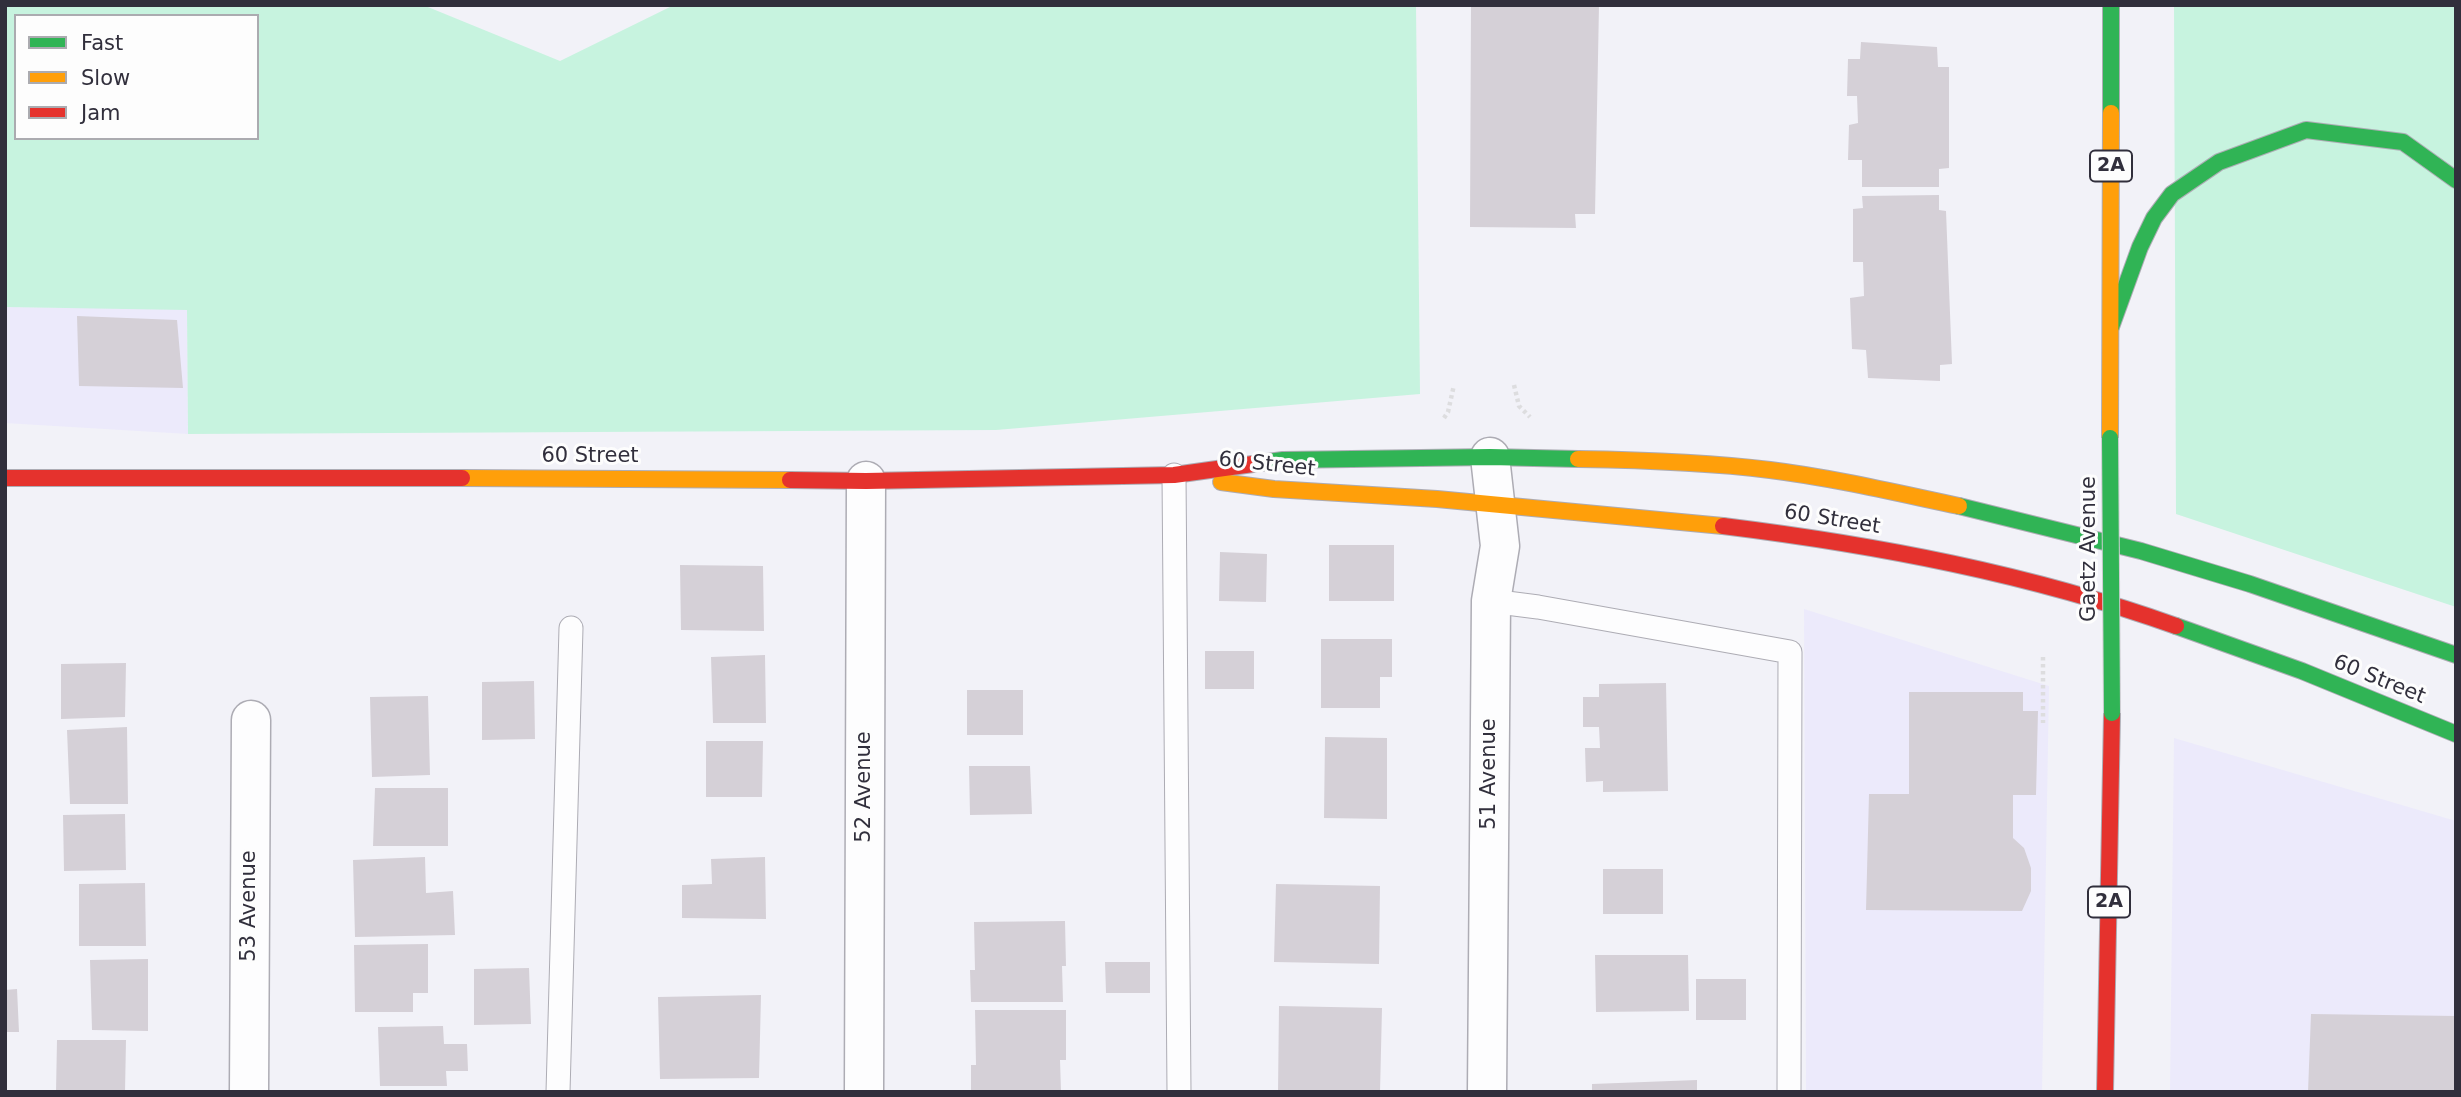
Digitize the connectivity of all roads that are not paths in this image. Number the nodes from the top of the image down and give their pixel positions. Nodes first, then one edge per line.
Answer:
1 (2111, 5) edge
2 (2456, 180) edge
3 (2111, 327) junction
4 (1490, 457) junction
5 (1174, 475) junction
6 (5, 478) edge
7 (866, 481) junction
8 (1496, 503) junction
9 (1491, 601) junction
10 (571, 628) dead end
11 (2456, 655) edge
12 (251, 720) dead end
13 (2456, 734) edge
14 (249, 1092) edge
15 (558, 1092) edge
16 (864, 1092) edge
17 (1178, 1092) edge
18 (1487, 1092) edge
19 (1789, 1092) edge
20 (2105, 1092) edge

1 - 3 main road, Gaetz Avenue / 2A
2 - 3 main road
3 - 20 main road, Gaetz Avenue / 2A, bridge
4 - 5 main road, 60 Street
4 - 8 street, 51 Avenue
4 - 11 main road, 60 Street
5 - 7 main road, 60 Street
5 - 8 main road, 60 Street
5 - 17 lane
6 - 7 main road, 60 Street
7 - 16 street, 52 Avenue
8 - 9 street, 51 Avenue
8 - 13 main road, 60 Street
9 - 18 street, 51 Avenue
9 - 19 lane
10 - 15 lane
12 - 14 street, 53 Avenue

